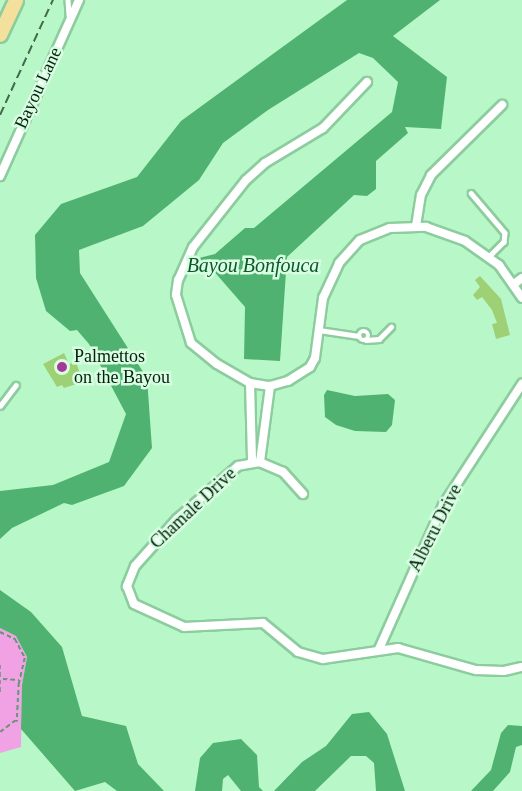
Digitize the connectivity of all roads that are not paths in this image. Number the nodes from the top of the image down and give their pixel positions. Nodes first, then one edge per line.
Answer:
1 (16, 0) edge
2 (68, 0) edge
3 (79, 0) edge
4 (70, 19) junction
5 (0, 36) edge
6 (367, 82) dead end
7 (502, 105) dead end
8 (0, 176) edge
9 (471, 193) dead end
10 (416, 226) junction
11 (490, 256) junction
12 (522, 278) edge
13 (514, 284) junction
14 (522, 298) edge
15 (391, 327) dead end
16 (319, 330) junction
17 (359, 336) junction
18 (366, 340) junction
19 (250, 383) junction
20 (522, 384) edge
21 (16, 385) dead end
22 (270, 386) junction
23 (0, 406) edge
24 (256, 461) junction
25 (303, 494) dead end
26 (379, 649) junction
27 (522, 667) edge

1 - 5 main road
2 - 4 lane
3 - 4 street, Bayou Lane
4 - 8 street, Bayou Lane
6 - 19 street
7 - 10 street
9 - 11 lane
10 - 11 street
10 - 16 street
11 - 13 street
12 - 13 street
13 - 14 street
15 - 18 lane
16 - 17 lane
16 - 22 street
17 - 18 lane
17 - 18 lane
19 - 22 street
19 - 24 street
20 - 26 street, Alberu Drive
21 - 23 lane
22 - 24 street
24 - 25 street, Chamale Drive
24 - 26 street, Chamale Drive
26 - 27 street, Chamale Drive

